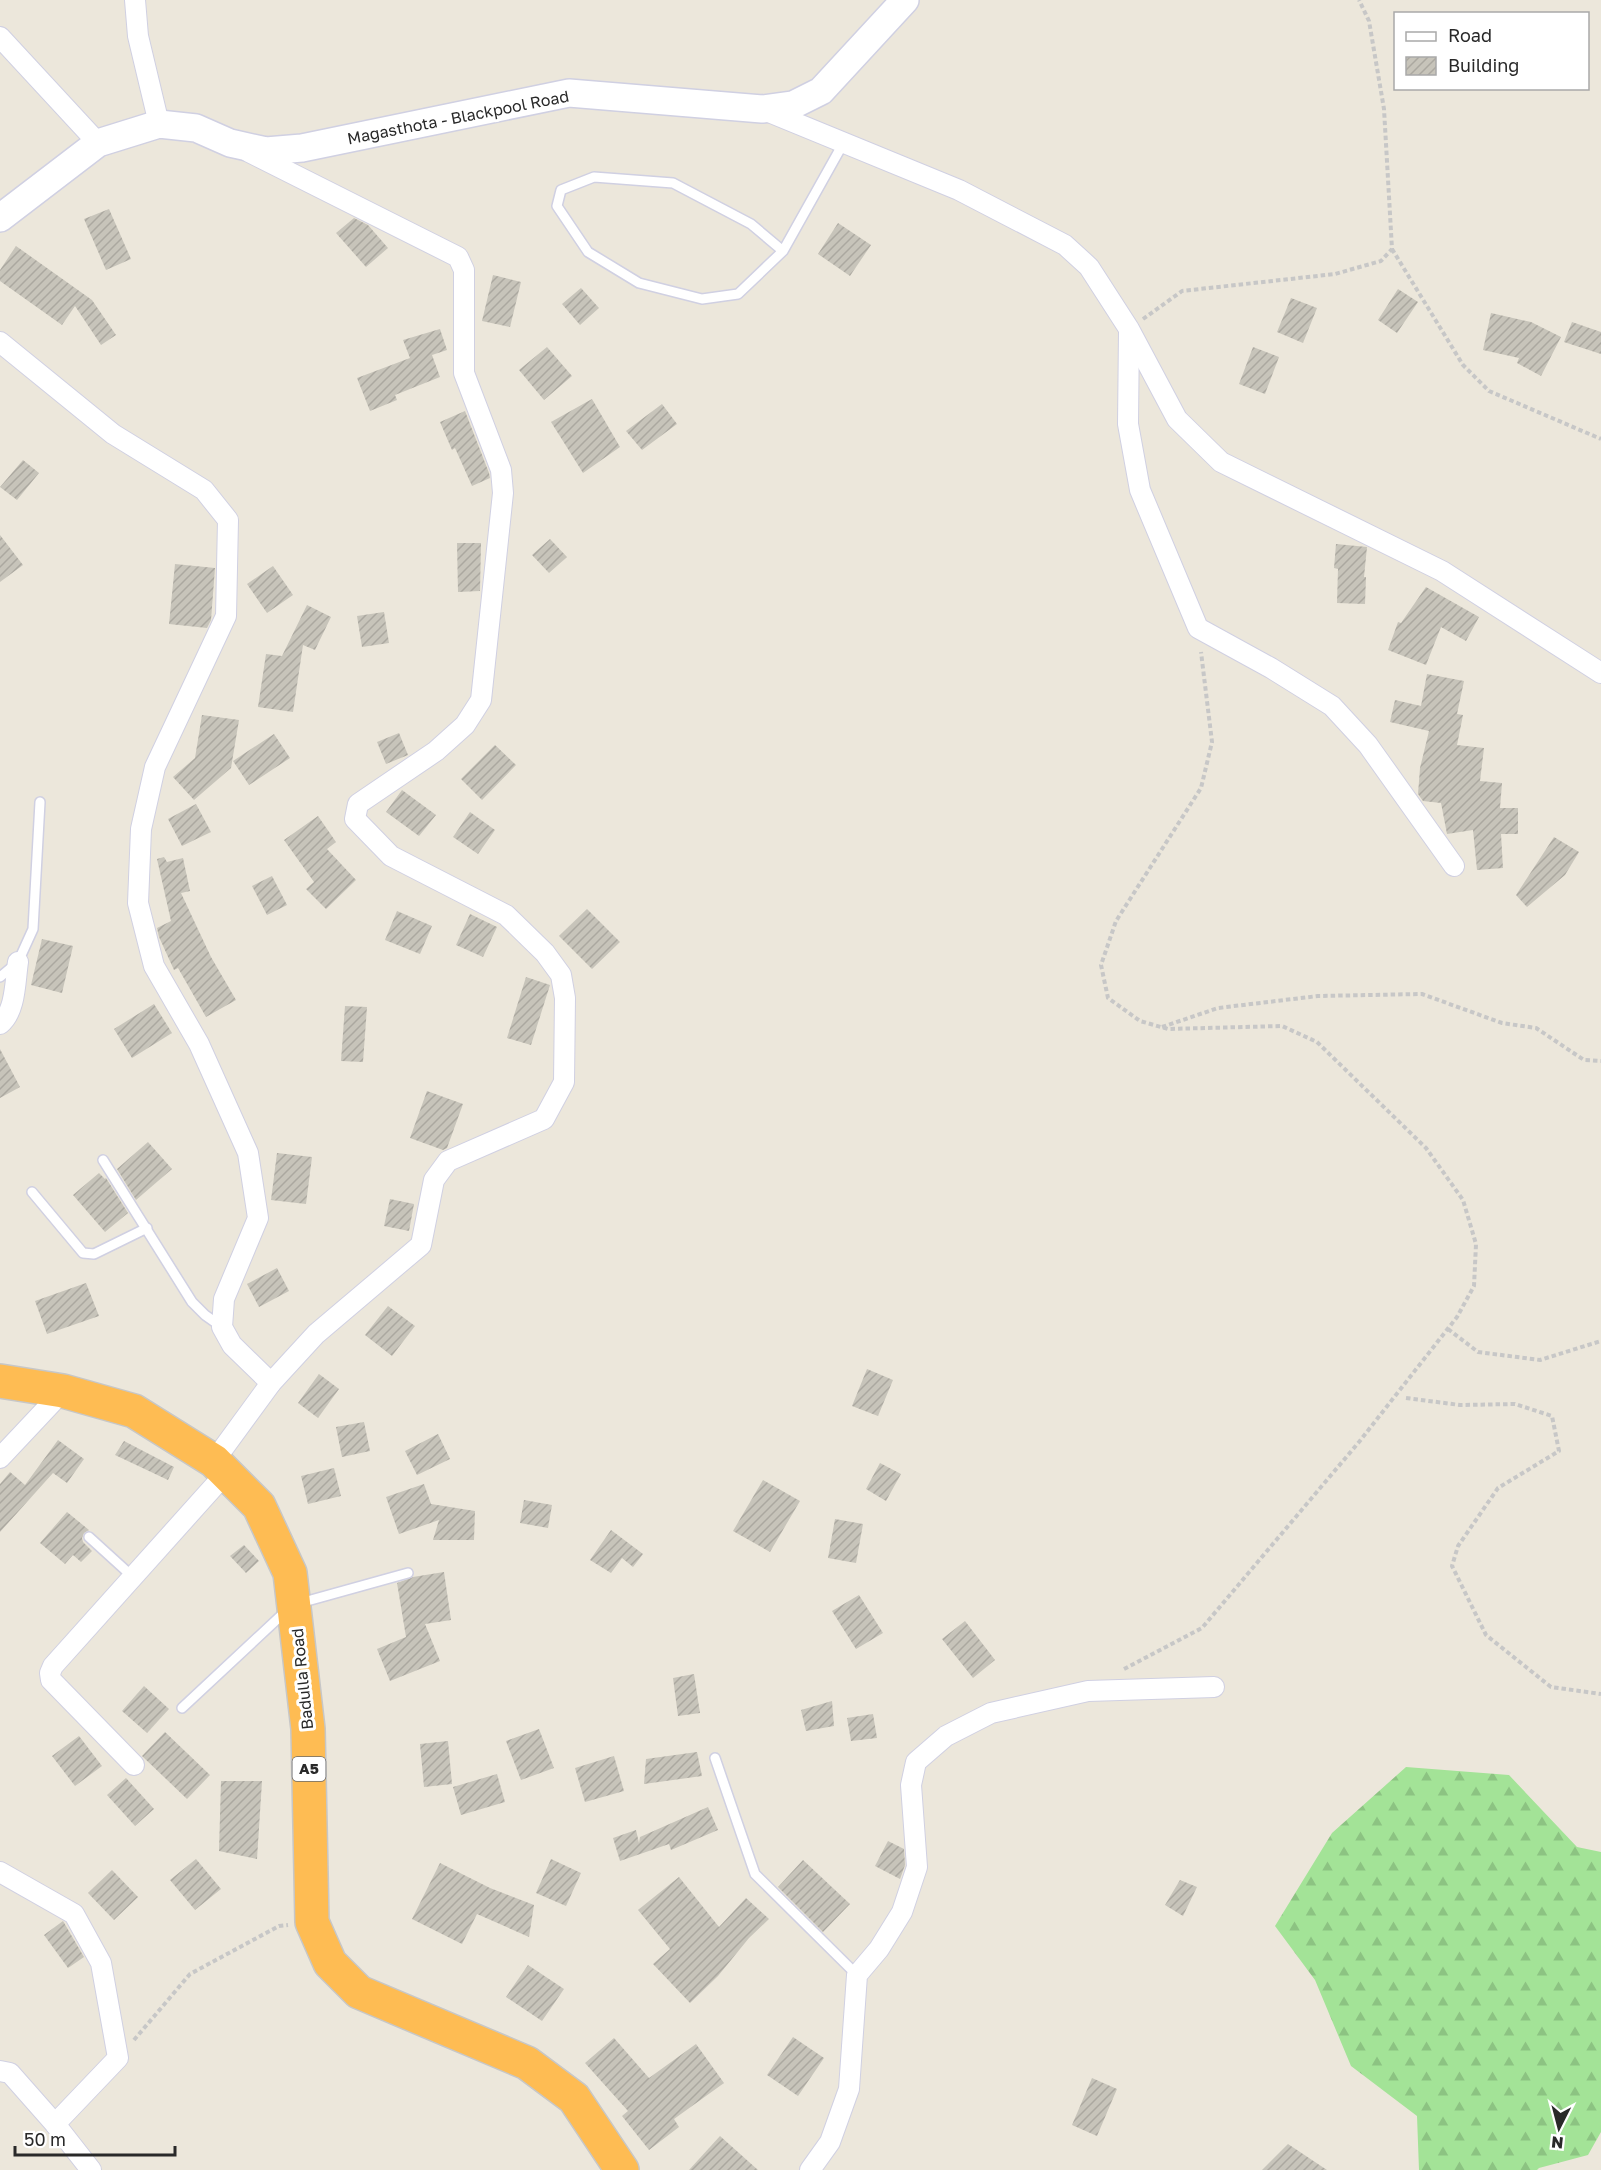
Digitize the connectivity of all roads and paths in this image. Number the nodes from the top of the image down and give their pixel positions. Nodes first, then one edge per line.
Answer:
1 (135, 0) edge
2 (905, 0) edge
3 (1359, 0) edge
4 (0, 37) edge
5 (762, 110) junction
6 (159, 123) junction
7 (844, 141) junction
8 (98, 143) junction
9 (230, 143) junction
10 (2, 212) edge
11 (1392, 249) junction
12 (783, 251) junction
13 (1129, 329) junction
14 (0, 342) edge
15 (1601, 439) edge
16 (1198, 628) junction
17 (1601, 673) edge
18 (40, 802) dead end
19 (1454, 866) dead end
20 (18, 962) junction
21 (0, 977) edge
22 (0, 1024) edge
23 (1161, 1027) junction
24 (1601, 1061) edge
25 (103, 1160) dead end
26 (32, 1192) dead end
27 (147, 1228) junction
28 (222, 1327) junction
29 (1448, 1329) junction
30 (1601, 1341) edge
31 (0, 1381) edge
32 (271, 1383) junction
33 (63, 1391) junction
34 (1406, 1398) dead end
35 (0, 1458) edge
36 (220, 1467) junction
37 (89, 1538) dead end
38 (408, 1573) dead end
39 (133, 1577) junction
40 (293, 1604) junction
41 (1214, 1687) dead end
42 (1088, 1692) junction
43 (1601, 1694) edge
44 (182, 1708) dead end
45 (715, 1758) dead end
46 (134, 1765) dead end
47 (0, 1872) edge
48 (312, 1922) junction
49 (856, 1975) junction
50 (118, 2058) junction
51 (0, 2071) edge
52 (55, 2124) junction
53 (91, 2170) edge
54 (622, 2170) edge
55 (810, 2170) edge

1 - 6 street
2 - 5 street, Magasthota - Blackpool Road
3 - 11 path
4 - 8 street
5 - 7 street
5 - 9 street, Magasthota - Blackpool Road
6 - 8 street, Magasthota - Blackpool Road
6 - 9 street, Magasthota - Blackpool Road
7 - 12 lane
7 - 13 street
8 - 10 street, Magasthota - Blackpool Road
9 - 32 street
11 - 13 path
11 - 15 path
12 - 12 lane
13 - 16 street
13 - 17 street
14 - 28 street
16 - 19 street
16 - 23 path
18 - 20 lane
20 - 21 lane
20 - 22 street
23 - 24 path
23 - 29 path
25 - 27 lane
26 - 27 lane
27 - 28 lane
28 - 32 street
29 - 30 path
29 - 42 path
31 - 33 highway, Badulla Road / A5
32 - 36 street
33 - 35 street
33 - 36 highway, Badulla Road / A5
34 - 43 path
36 - 39 street
36 - 40 highway, Badulla Road / A5
37 - 39 lane
38 - 40 lane
39 - 46 street
40 - 44 lane
40 - 48 highway, Badulla Road / A5
41 - 42 street
42 - 49 street
45 - 49 lane
47 - 50 street
48 - 50 path
48 - 54 highway, Badulla Road / A5
49 - 55 street
50 - 52 street
51 - 52 street
52 - 53 street

